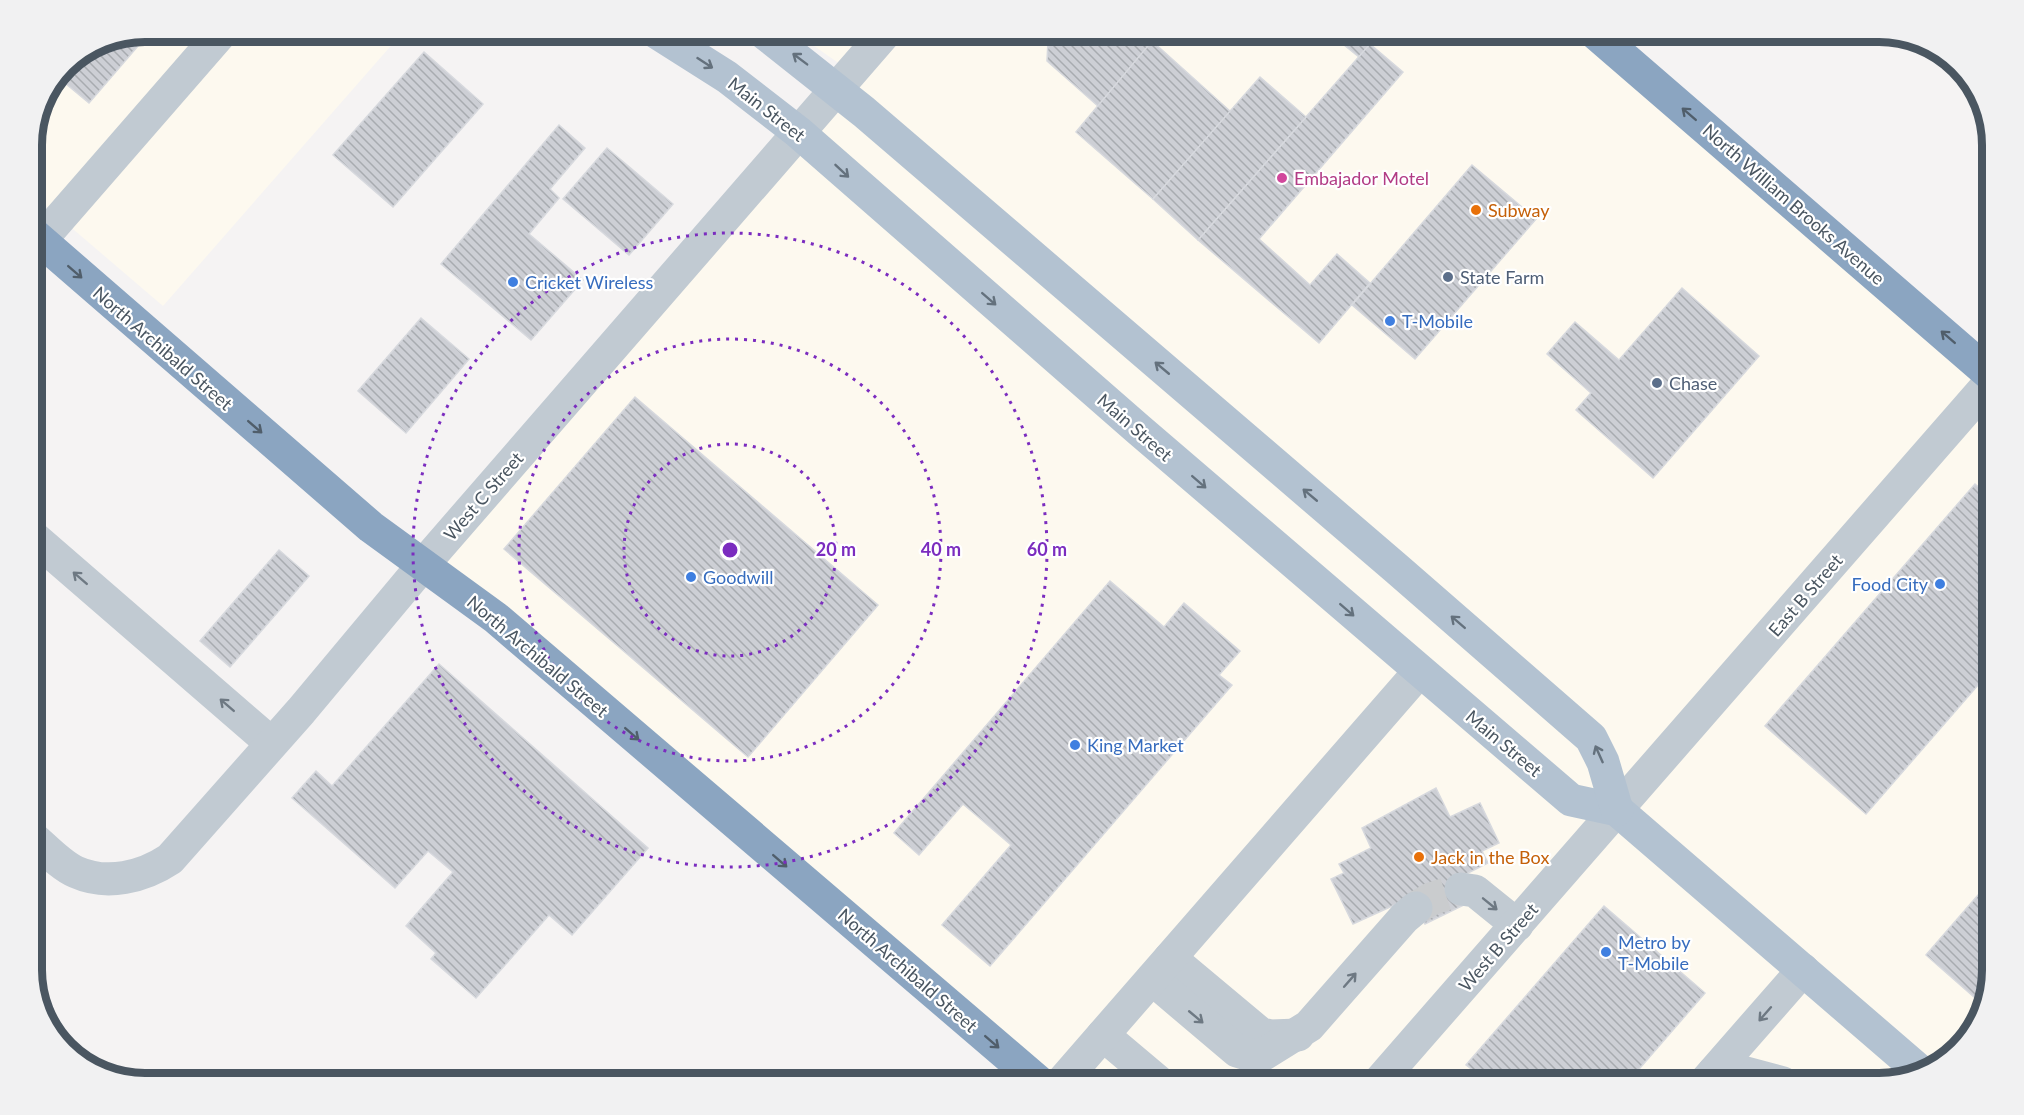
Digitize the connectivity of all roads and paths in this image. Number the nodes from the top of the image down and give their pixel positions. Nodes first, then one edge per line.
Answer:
1 (213, 42) edge
2 (672, 42) edge
3 (770, 42) edge
4 (877, 42) edge
5 (1606, 42) edge
6 (817, 110) junction
7 (42, 230) edge
8 (42, 242) edge
9 (1982, 369) edge
10 (1982, 390) edge
11 (42, 545) edge
12 (423, 565) junction
13 (1419, 672) junction
14 (271, 744) junction
15 (1617, 810) junction
16 (42, 845) edge
17 (1461, 889) tunnel mouth
18 (1416, 908) tunnel mouth
19 (1517, 925) junction
20 (1161, 968) junction
21 (1803, 970) junction
22 (1103, 1035) junction
23 (1914, 1066) edge
24 (1028, 1073) edge
25 (1070, 1073) edge
26 (1148, 1073) edge
27 (1387, 1073) edge
28 (1713, 1073) edge

1 - 7 street
2 -> 6 main road, Main Street
6 -> 3 main road, Main Street
4 - 6 street, West C Street
9 -> 5 highway, North William Brooks Avenue
6 - 12 street, West C Street
6 -> 13 main road, Main Street
15 -> 6 main road, Main Street
8 -> 12 highway, North Archibald Street
10 - 15 street, East B Street
14 -> 11 street
12 - 14 street, West C Street
12 -> 24 highway, North Archibald Street
13 - 15 main road, Main Street
13 - 20 street
14 - 16 street, West C Street
15 - 19 street, West B Street
15 - 21 main road, Main Street
17 -> 19 street
20 -> 18 street
19 - 27 street, West B Street
20 - 22 street
21 - 23 main road, Main Street
21 -> 28 street
22 - 25 street
22 - 26 street

